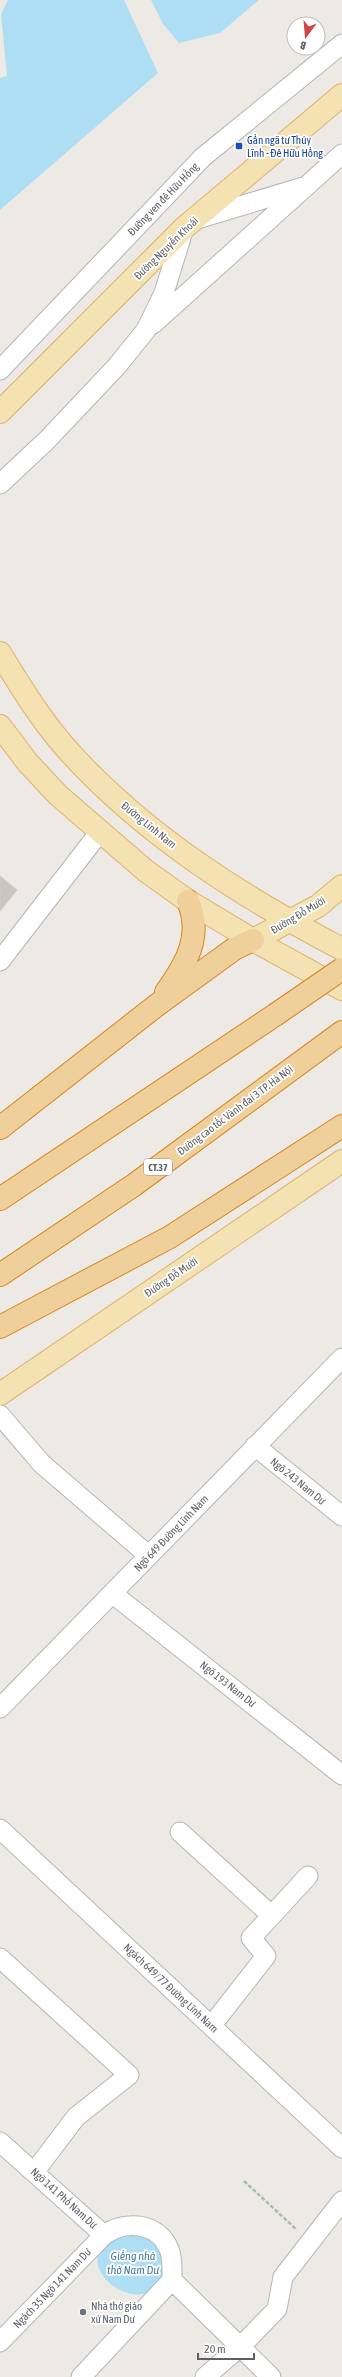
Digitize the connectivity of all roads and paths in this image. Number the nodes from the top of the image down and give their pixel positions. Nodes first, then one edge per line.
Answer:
1 (342, 44) edge
2 (342, 95) edge
3 (342, 154) edge
4 (308, 185) junction
5 (188, 224) junction
6 (146, 330) junction
7 (0, 370) edge
8 (0, 412) edge
9 (0, 484) edge
10 (0, 653) edge
11 (2, 733) edge
12 (100, 833) junction
13 (342, 886) edge
14 (188, 901) junction
15 (290, 922) junction
16 (253, 940) junction
17 (342, 949) edge
18 (0, 960) edge
19 (342, 969) edge
20 (342, 989) edge
21 (157, 1005) junction
22 (342, 1032) edge
23 (342, 1126) edge
24 (0, 1128) edge
25 (339, 1169) edge
26 (0, 1199) edge
27 (0, 1275) edge
28 (0, 1327) edge
29 (338, 1369) edge
30 (0, 1394) edge
31 (0, 1415) edge
32 (256, 1446) junction
33 (342, 1516) edge
34 (148, 1555) junction
35 (113, 1594) junction
36 (0, 1708) edge
37 (342, 1775) edge
38 (0, 1829) edge
39 (180, 1832) dead end
40 (308, 1876) dead end
41 (271, 1915) junction
42 (0, 1958) edge
43 (212, 2025) junction
44 (339, 2138) edge
45 (0, 2142) edge
46 (35, 2171) junction
47 (244, 2181) dead end
48 (342, 2200) edge
49 (104, 2235) junction
50 (309, 2242) junction
51 (172, 2280) junction
52 (0, 2342) edge
53 (241, 2346) junction
54 (81, 2377) edge
55 (205, 2377) edge
56 (271, 2377) edge

1 - 7 street, Đường ven đê Hữu Hồng
2 - 5 main road, Đường Nguyễn Khoái
3 - 4 street
4 - 5 street
4 - 6 street
5 - 6 street
5 - 8 main road, Đường Nguyễn Khoái
6 - 9 street
10 - 15 main road, Đường Lĩnh Nam
11 - 12 main road
12 - 14 main road
12 - 18 street
13 - 15 main road, Đường Đỗ Mười
14 - 16 main road
14 - 21 highway
15 - 16 main road, Đường Đỗ Mười
15 - 17 main road, Đường Lĩnh Nam
16 - 20 main road
16 - 21 highway
19 - 26 highway, bridge
21 - 24 highway
22 - 27 highway, Đường cao tốc Vành đai 3 TP. Hà Nội / CT.37
23 - 28 highway
25 - 30 main road, Đường Đỗ Mười
29 - 32 street, Ngõ 649 Đường Lĩnh Nam
31 - 34 street
32 - 33 street, Ngõ 243 Nam Dư
32 - 34 street, Ngõ 649 Đường Lĩnh Nam
34 - 35 street, Ngõ 649 Đường Lĩnh Nam
35 - 36 street, Ngõ 649 Đường Lĩnh Nam
35 - 37 street, Ngõ 193 Nam Dư
38 - 43 street, Ngách 649/77 Đường Lĩnh Nam
39 - 41 street
40 - 41 street
41 - 43 street
42 - 46 street
43 - 44 street, Ngách 649/77 Đường Lĩnh Nam
45 - 46 street, Ngõ 141 Phố Nam Dư
46 - 49 street, Ngõ 141 Phố Nam Dư
47 - 50 path
48 - 50 street
49 - 51 street, Ngõ 141 Phố Nam Dư
49 - 52 street, Ngách 35 Ngõ 141 Nam Dư
50 - 53 street
51 - 53 street
51 - 54 street
53 - 55 street
53 - 56 street

